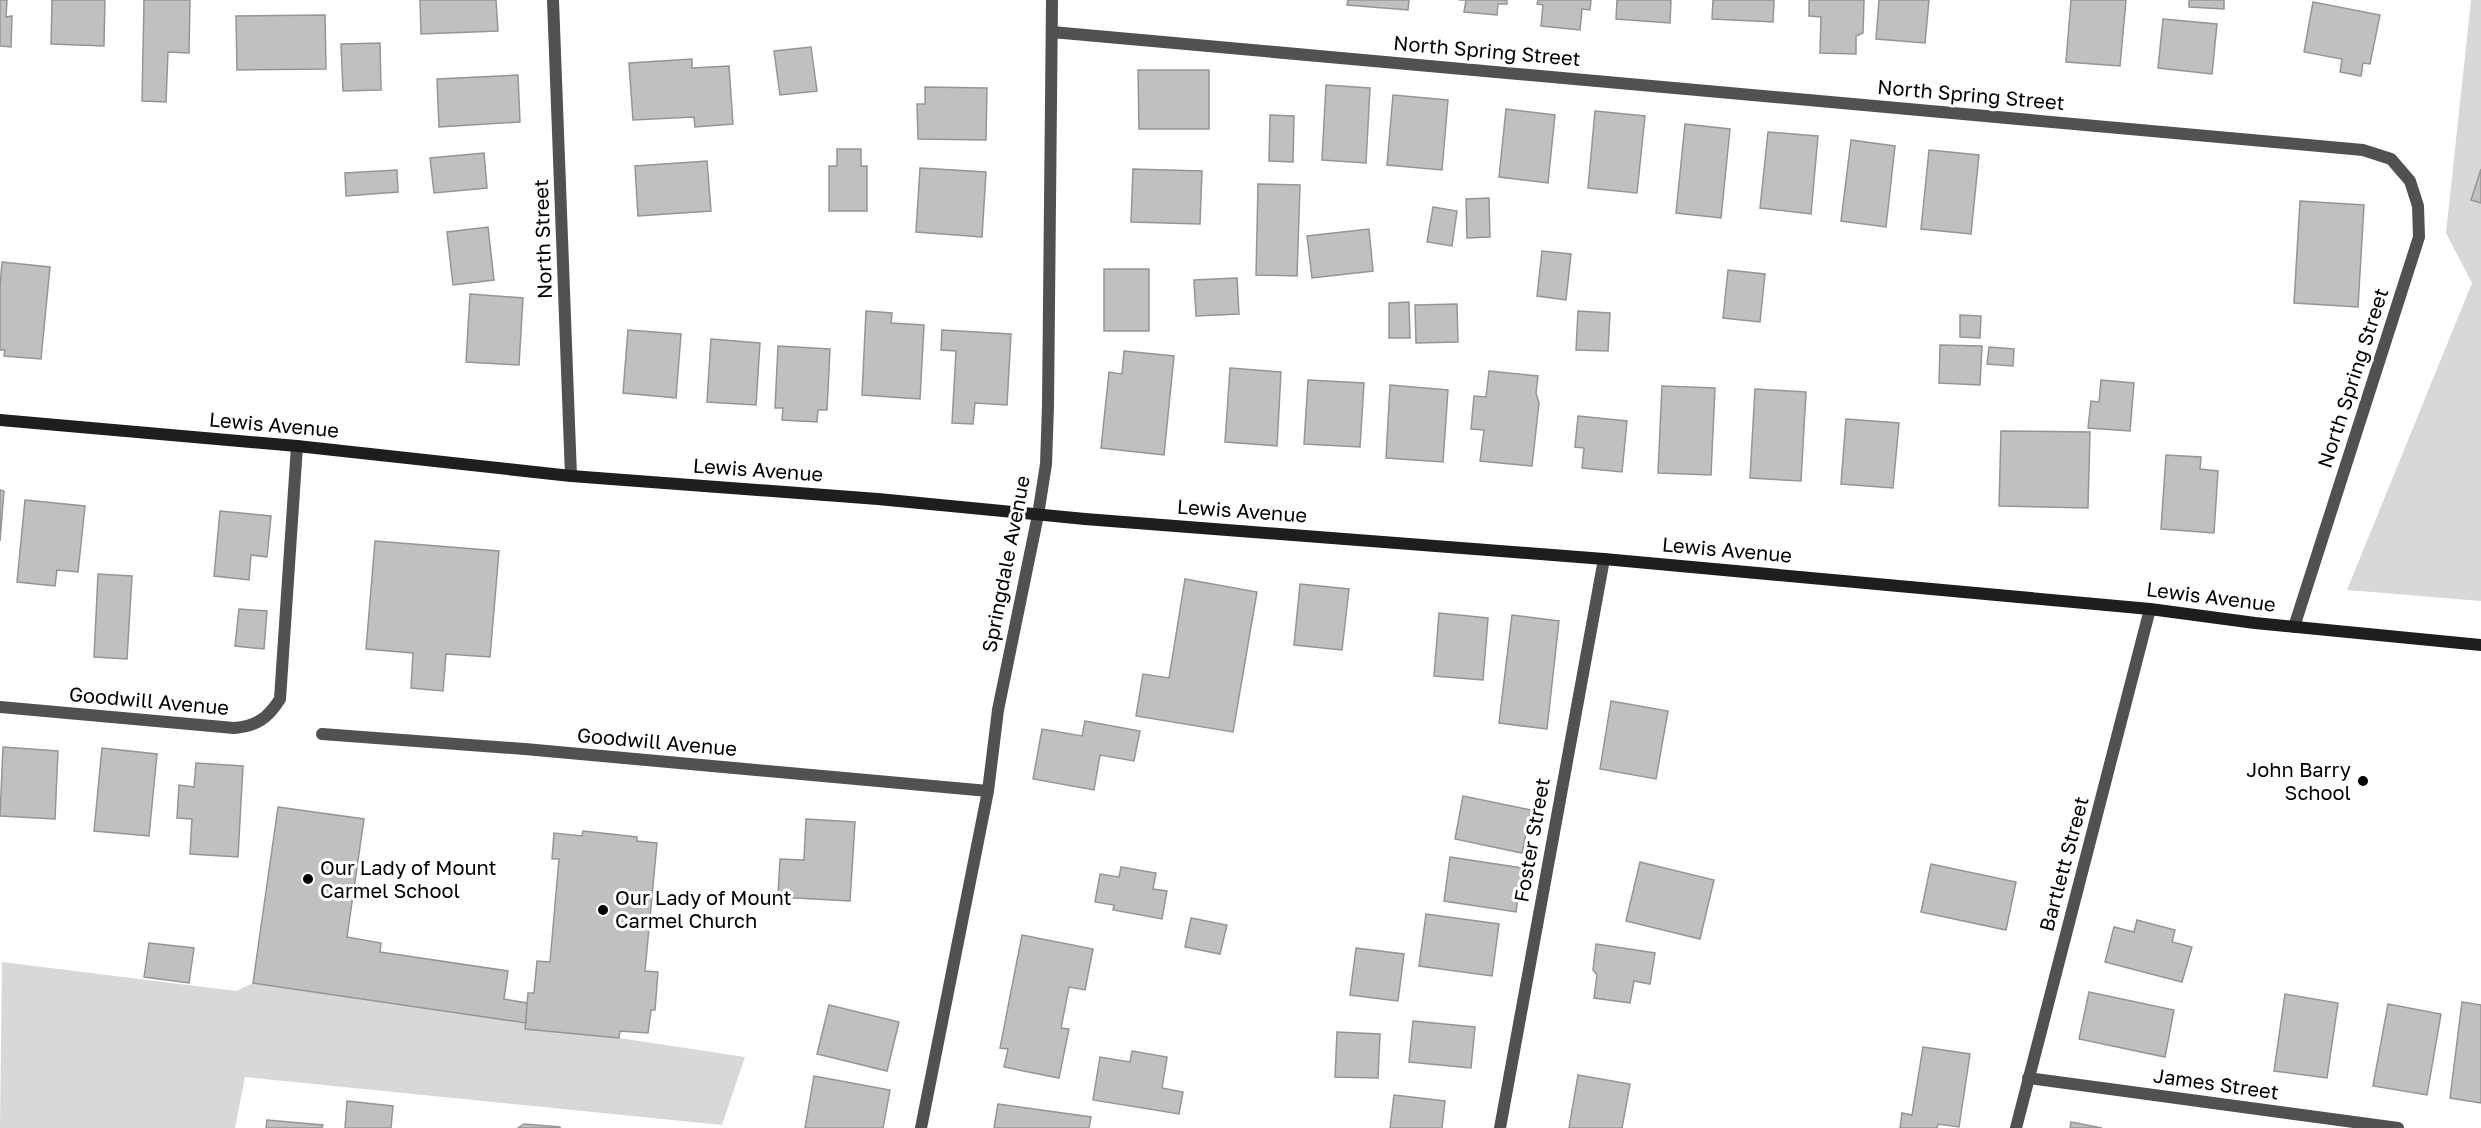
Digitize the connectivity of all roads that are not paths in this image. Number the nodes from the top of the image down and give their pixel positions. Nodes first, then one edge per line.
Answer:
1 (553, 0) edge
2 (1052, 0) edge
3 (1052, 32) junction
4 (0, 420) edge
5 (297, 446) junction
6 (571, 476) junction
7 (1038, 515) junction
8 (1604, 559) junction
9 (2150, 609) junction
10 (2294, 627) junction
11 (2481, 645) edge
12 (0, 707) edge
13 (322, 734) dead end
14 (988, 791) junction
15 (2028, 1078) junction
16 (921, 1128) edge
17 (1500, 1128) edge
18 (2016, 1128) edge
19 (2398, 1128) edge

1 - 6 street, North Street
2 - 3 street, Springdale Avenue
3 - 7 street, Springdale Avenue
3 - 10 street, North Spring Street
4 - 5 main road, Lewis Avenue
5 - 6 main road, Lewis Avenue
5 - 12 street, Goodwill Avenue
6 - 7 main road, Lewis Avenue
7 - 8 main road, Lewis Avenue
7 - 14 street, Springdale Avenue
8 - 9 main road, Lewis Avenue
8 - 17 street, Foster Street
9 - 10 main road, Lewis Avenue
9 - 15 street, Bartlett Street
10 - 11 main road, Lewis Avenue
13 - 14 street, Goodwill Avenue
14 - 16 street, Springdale Avenue
15 - 18 street, Bartlett Street
15 - 19 street, James Street

